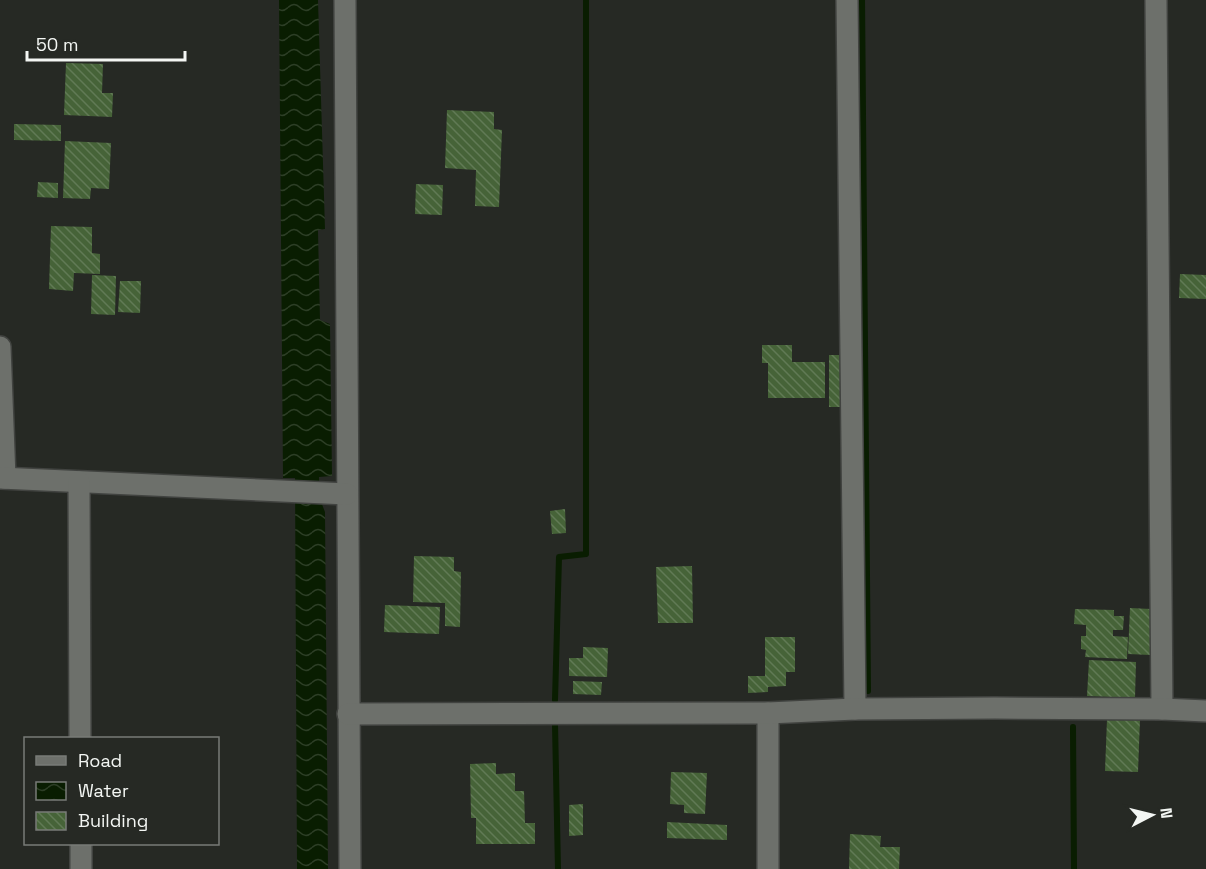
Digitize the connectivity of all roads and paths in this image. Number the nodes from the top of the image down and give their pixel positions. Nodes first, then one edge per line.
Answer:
1 (345, 0) edge
2 (847, 0) edge
3 (1156, 0) edge
4 (0, 347) edge
5 (2, 478) edge
6 (79, 482) junction
7 (347, 494) junction
8 (855, 709) junction
9 (1162, 709) junction
10 (1206, 711) edge
11 (768, 712) junction
12 (348, 714) junction
13 (80, 737) edge
14 (81, 845) edge
15 (81, 869) edge
16 (350, 869) edge
17 (768, 869) edge

1 - 7 street
2 - 8 street
3 - 9 street
4 - 5 street
5 - 6 street
6 - 7 street
6 - 13 street
7 - 12 street
8 - 9 street
8 - 11 street
9 - 10 street
11 - 12 street
11 - 17 street
12 - 16 street
14 - 15 street

